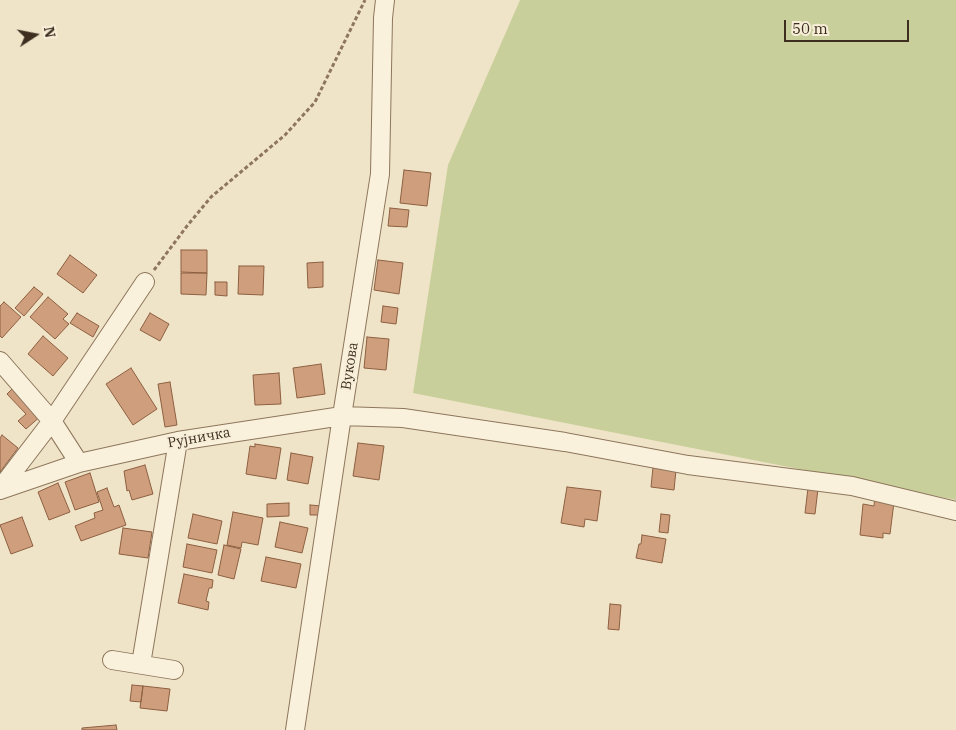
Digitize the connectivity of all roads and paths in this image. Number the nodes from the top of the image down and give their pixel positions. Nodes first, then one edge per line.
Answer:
1 (365, 0) edge
2 (385, 0) edge
3 (145, 282) joint
4 (0, 361) edge
5 (342, 416) junction
6 (52, 421) junction
7 (178, 441) junction
8 (79, 464) junction
9 (0, 490) edge
10 (956, 511) edge
11 (112, 660) dead end
12 (141, 664) junction
13 (174, 670) dead end
14 (295, 730) edge

1 - 3 path
2 - 5 street, Вукова
3 - 6 street
4 - 6 street
5 - 7 street, Рујничка
5 - 10 street, Рујничка
5 - 14 street, Вукова
6 - 8 street
6 - 9 street
7 - 8 street, Рујничка
7 - 12 street
8 - 9 street, Рујничка
11 - 12 street
12 - 13 street

